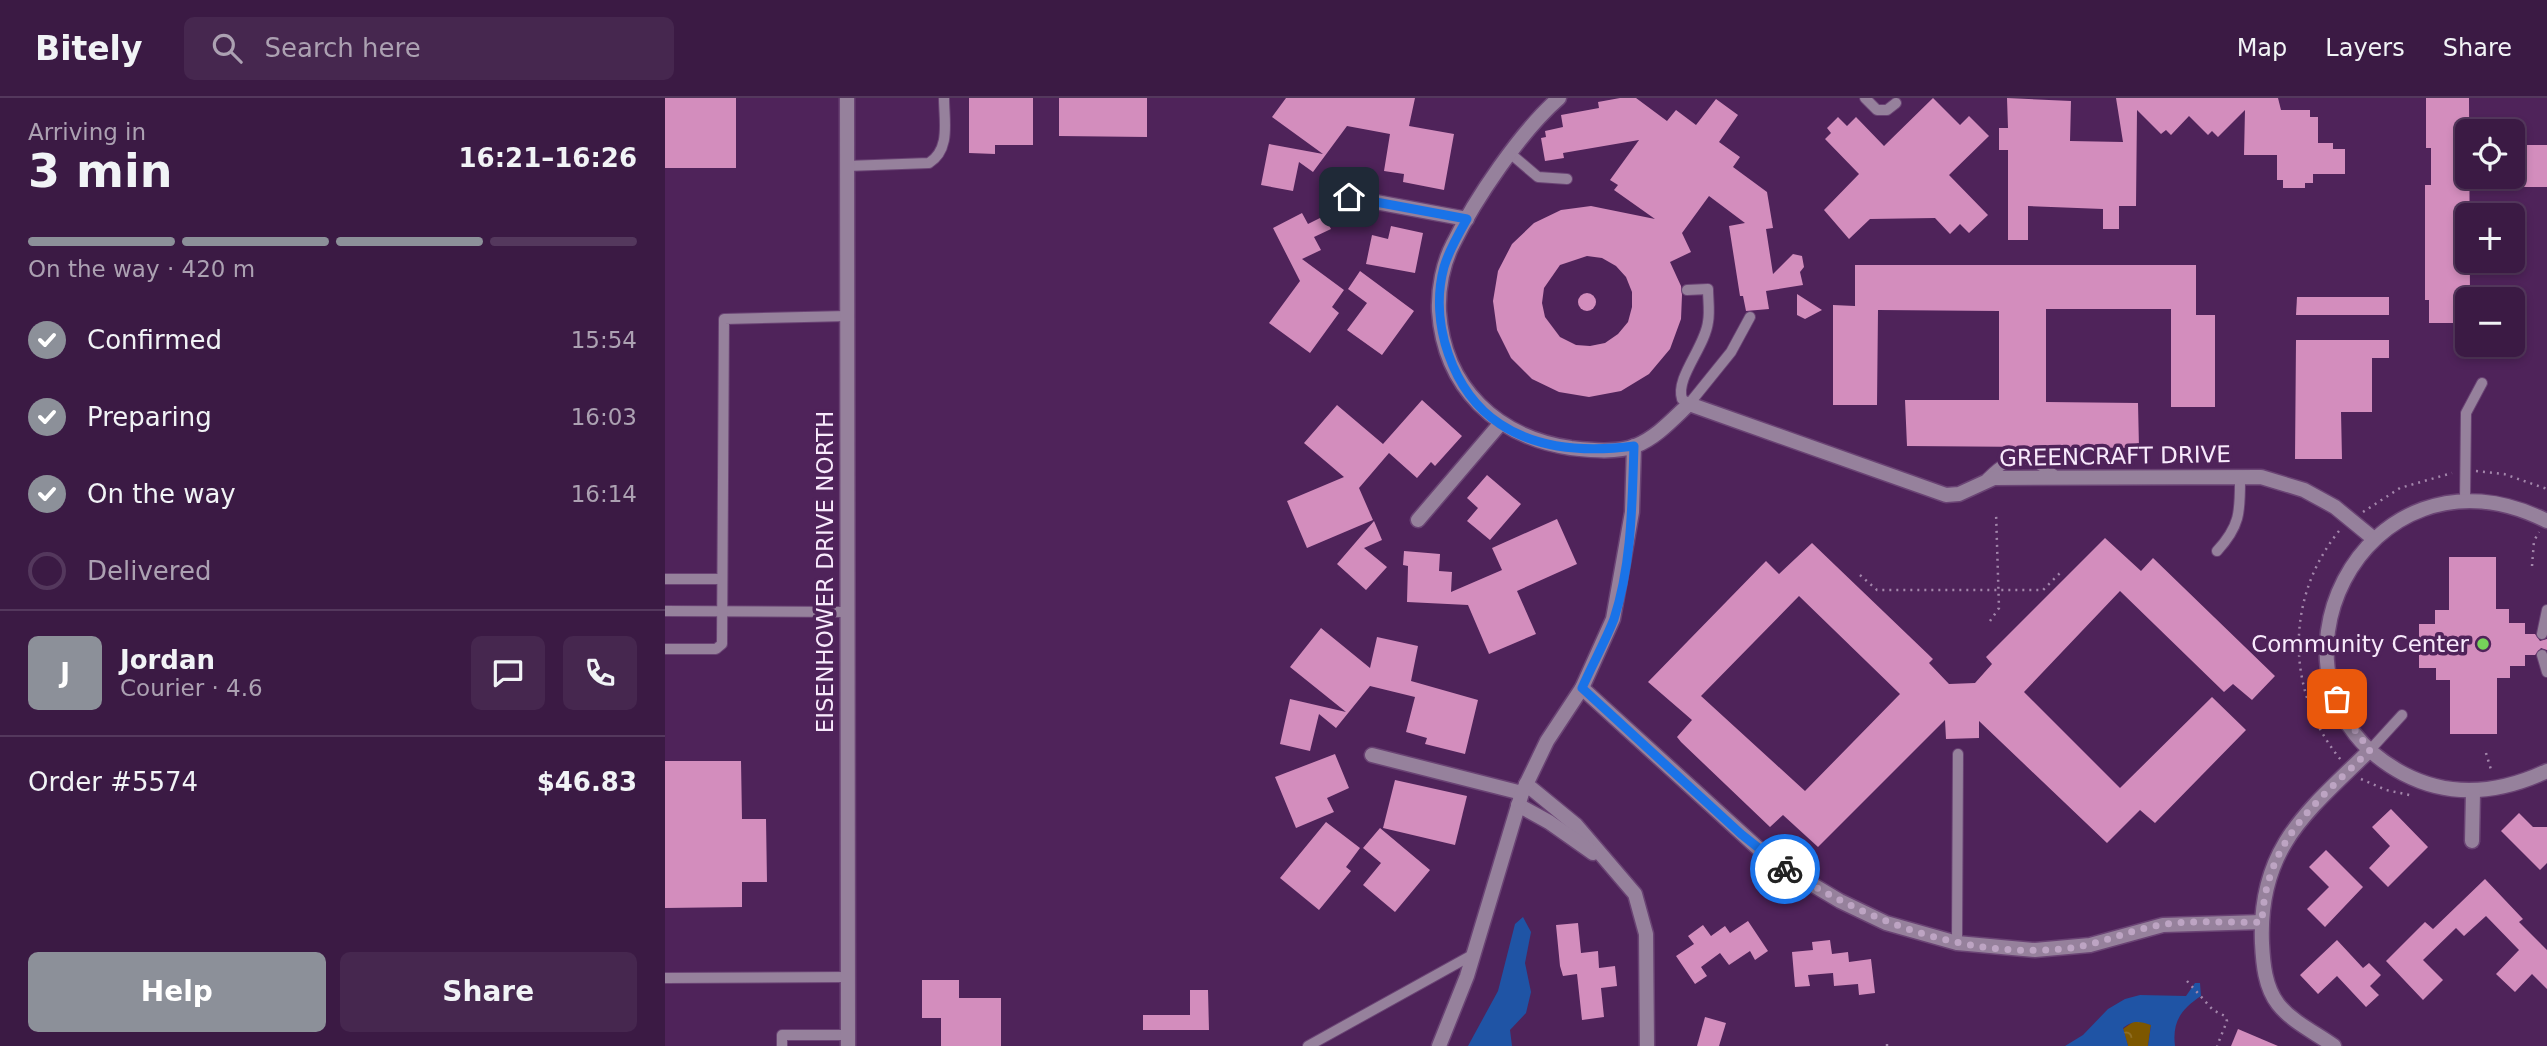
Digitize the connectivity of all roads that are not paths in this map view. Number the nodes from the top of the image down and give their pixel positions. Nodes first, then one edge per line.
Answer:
1 (847, 98) edge
2 (944, 98) edge
3 (1559, 98) edge
4 (1865, 98) edge
5 (1896, 103) dead end
6 (1511, 154) junction
7 (847, 166) junction
8 (1567, 179) dead end
9 (1349, 197) dead end
10 (1467, 219) junction
11 (1687, 290) dead end
12 (847, 316) junction
13 (1750, 317) dead end
14 (2482, 383) dead end
15 (1689, 404) junction
16 (1500, 424) junction
17 (1634, 446) junction
18 (2240, 477) junction
19 (2057, 478) junction
20 (1983, 482) junction
21 (2465, 500) junction
22 (1418, 520) dead end
23 (2544, 524) edge
24 (2374, 539) junction
25 (2217, 551) dead end
26 (665, 579) edge
27 (722, 579) junction
28 (2547, 610) edge
29 (665, 611) edge
30 (722, 611) junction
31 (847, 612) junction
32 (2542, 634) dead end
33 (665, 649) edge
34 (2542, 655) dead end
35 (2547, 672) edge
36 (1582, 688) junction
37 (2402, 715) dead end
38 (2370, 750) junction
39 (1958, 754) dead end
40 (1372, 755) dead end
41 (2547, 771) edge
42 (2473, 792) junction
43 (1522, 794) junction
44 (2472, 841) dead end
45 (1612, 867) junction
46 (2262, 922) junction
47 (1957, 943) junction
48 (1475, 953) junction
49 (848, 976) junction
50 (665, 978) edge
51 (848, 1040) edge
52 (782, 1046) edge
53 (1308, 1046) edge
54 (1439, 1046) edge
55 (1647, 1046) edge
56 (2334, 1046) edge

1 - 7 street, EISENHOWER DRIVE NORTH
2 - 7 lane
3 - 6 street
4 - 5 lane
6 - 8 lane
6 - 10 street
7 - 12 street, EISENHOWER DRIVE NORTH
9 - 10 street
10 - 16 street
11 - 15 lane
12 - 27 lane
12 - 31 street, EISENHOWER DRIVE NORTH
13 - 15 lane
14 - 21 lane
15 - 17 street
15 - 20 street, GREENCRAFT DRIVE
16 - 17 street
16 - 22 street
17 - 36 street
18 - 19 street, GREENCRAFT DRIVE
18 - 24 street, GREENCRAFT DRIVE
18 - 25 lane
19 - 20 street, GREENCRAFT DRIVE
19 - 20 lane
21 - 23 street
21 - 24 street
24 - 38 street
26 - 27 lane
27 - 30 lane
28 - 32 lane
29 - 30 lane
30 - 31 lane
30 - 33 lane
31 - 49 street, EISENHOWER DRIVE NORTH
34 - 35 lane
36 - 43 street
36 - 47 street
37 - 38 lane
38 - 42 street
38 - 46 street
39 - 47 lane
40 - 43 street
41 - 42 street
42 - 44 street
43 - 45 street
43 - 45 street
43 - 48 street
45 - 55 street
46 - 47 street
46 - 56 street
48 - 53 lane
48 - 54 street
49 - 50 lane
49 - 51 street, EISENHOWER DRIVE NORTH
51 - 52 lane

